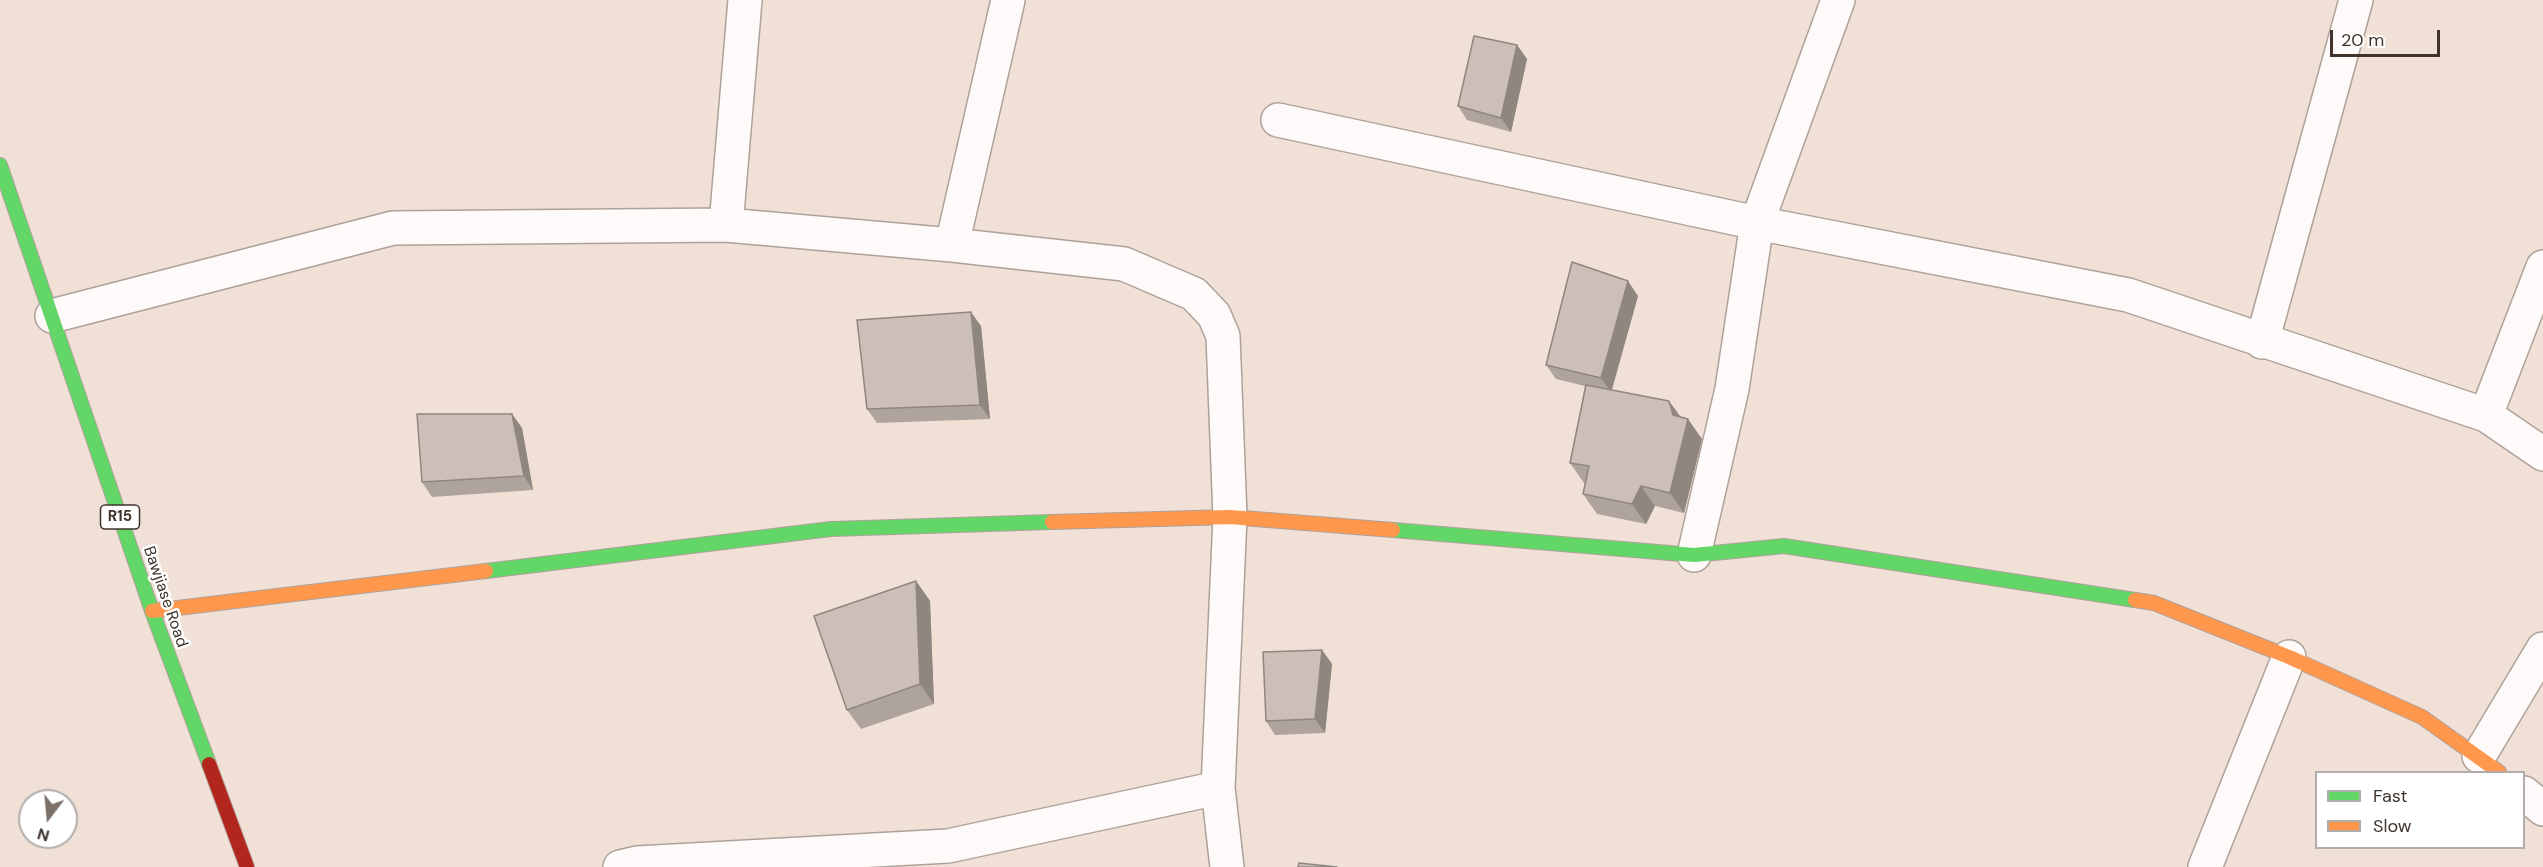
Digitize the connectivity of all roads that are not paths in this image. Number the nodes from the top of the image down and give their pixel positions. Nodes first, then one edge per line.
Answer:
1 (745, 0) edge
2 (1008, 0) edge
3 (1838, 0) edge
4 (2356, 0) edge
5 (1278, 120) dead end
6 (0, 165) edge
7 (1757, 223) junction
8 (726, 225) junction
9 (952, 245) junction
10 (2543, 267) edge
11 (52, 316) junction
12 (2262, 342) junction
13 (2486, 415) junction
14 (2543, 454) edge
15 (1230, 517) junction
16 (1694, 555) junction
17 (152, 611) junction
18 (2543, 649) edge
19 (2289, 657) junction
20 (2489, 764) edge
21 (1218, 788) junction
22 (2525, 795) edge
23 (2543, 809) edge
24 (247, 867) edge
25 (620, 867) edge
26 (1227, 867) edge
27 (2205, 867) edge

1 - 8 street
2 - 9 street
3 - 7 street
4 - 12 street
5 - 7 street
6 - 11 street, Bawjiase Road / R15
7 - 12 street
7 - 16 street
8 - 9 street
8 - 11 street
9 - 15 street
10 - 13 street
11 - 17 street, Bawjiase Road / R15
12 - 13 street
13 - 14 street
15 - 16 street
15 - 17 street
15 - 21 street
16 - 19 street
17 - 24 street, Bawjiase Road / R15
18 - 20 street
19 - 20 street
19 - 27 street
21 - 25 street
21 - 26 street
22 - 23 street

